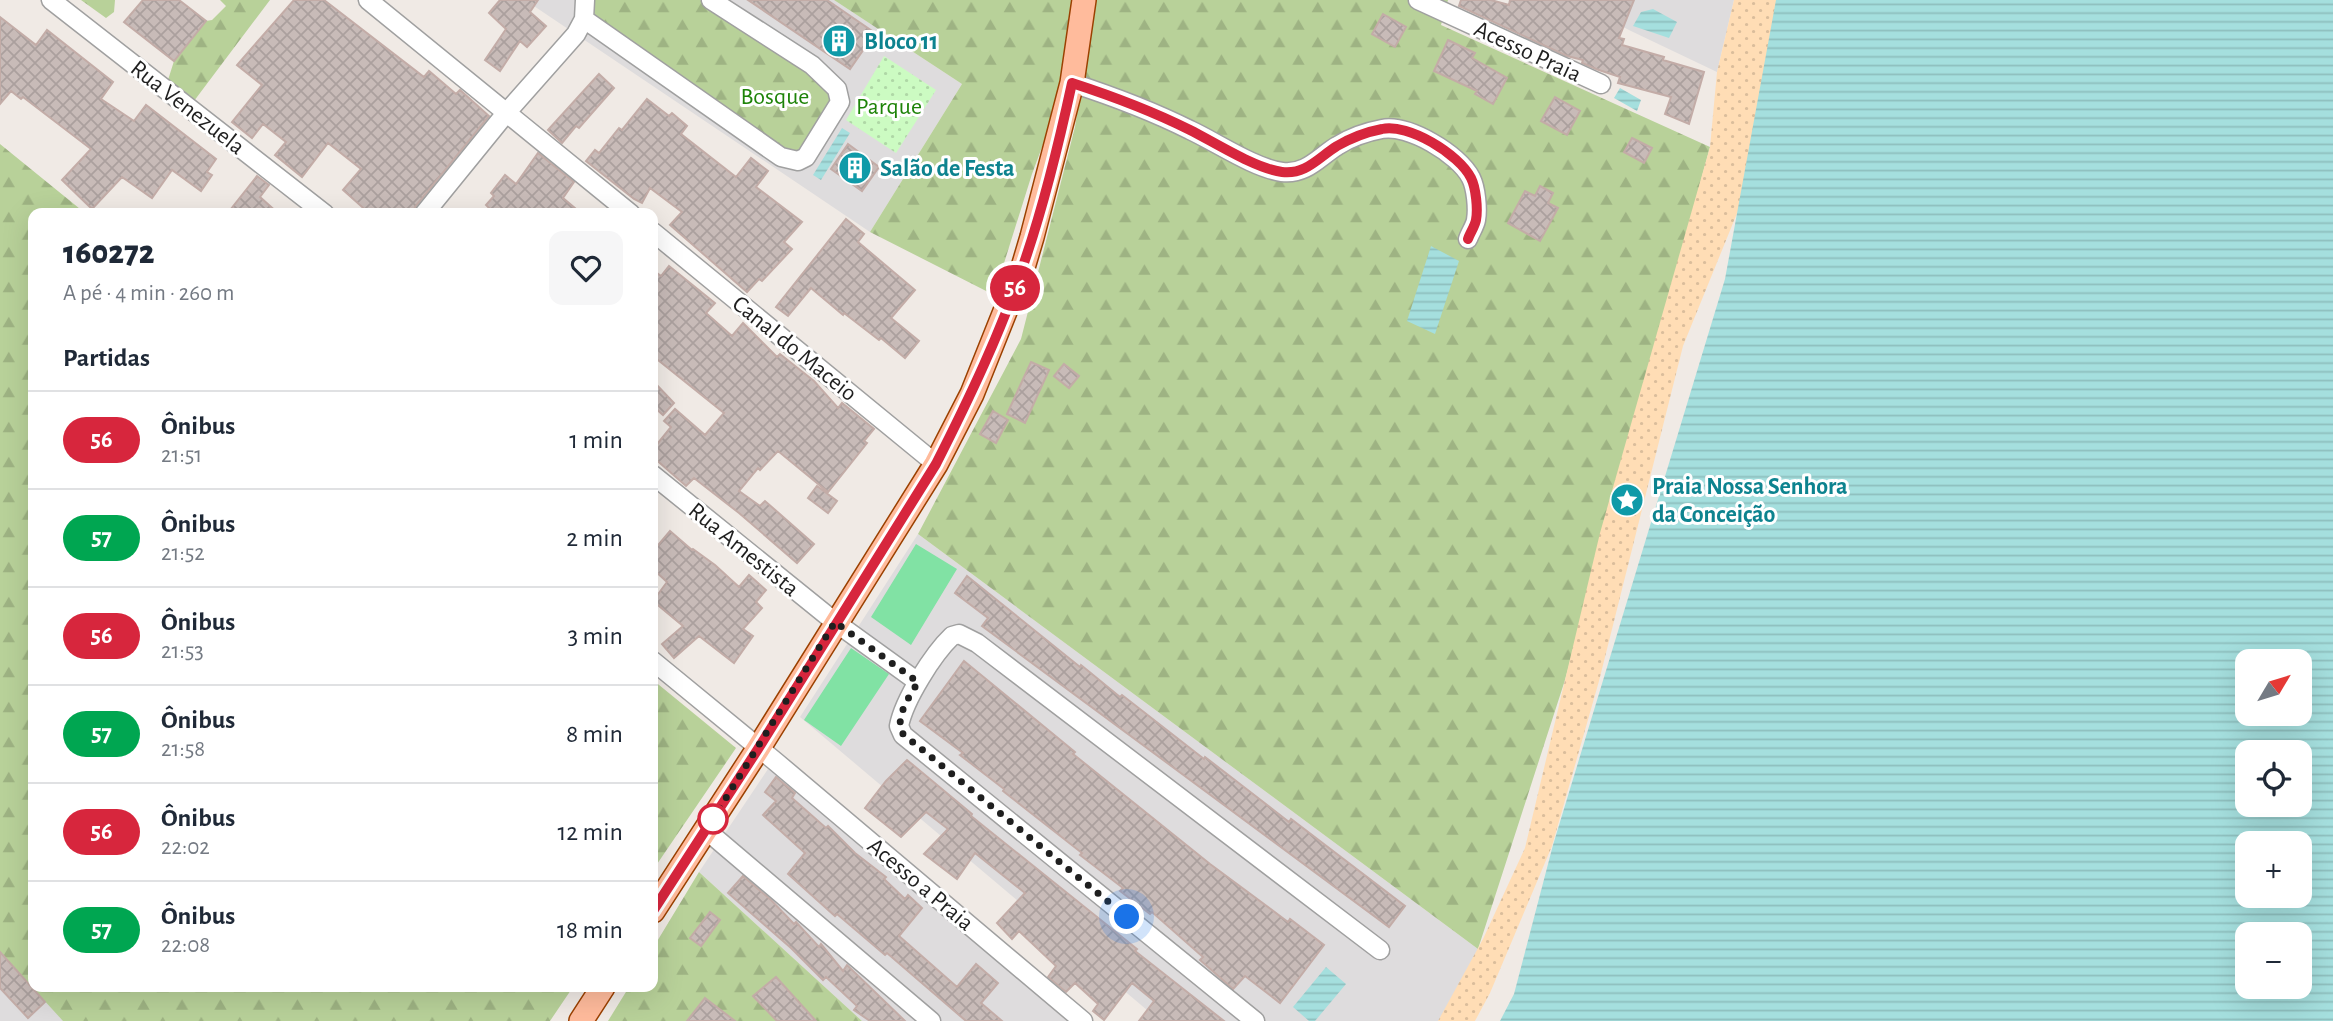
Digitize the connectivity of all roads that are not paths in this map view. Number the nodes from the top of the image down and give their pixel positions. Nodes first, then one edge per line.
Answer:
1 (51, 0) edge
2 (368, 0) edge
3 (585, 0) edge
4 (711, 0) edge
5 (1084, 0) edge
6 (1418, 0) edge
7 (580, 27) junction
8 (1072, 83) junction
9 (1601, 84) dead end
10 (507, 112) junction
11 (317, 208) edge
12 (429, 208) edge
13 (624, 208) edge
14 (658, 236) edge
15 (1468, 239) dead end
16 (936, 464) junction
17 (658, 479) edge
18 (835, 622) junction
19 (658, 666) edge
20 (918, 682) junction
21 (767, 755) junction
22 (706, 830) junction
23 (658, 903) edge
24 (1380, 950) dead end
25 (600, 992) edge
26 (581, 1021) edge
27 (931, 1021) edge
28 (1083, 1021) edge
29 (1255, 1021) edge

1 - 11 street, Rua Venezuela
2 - 10 street
3 - 7 street
4 - 7 street
5 - 8 main road
6 - 9 street, Acesso Praia
7 - 10 street
8 - 15 street
8 - 16 main road
10 - 12 street
10 - 13 street
14 - 16 street, Canal do Maceio
16 - 18 main road
17 - 18 street, Rua Amestista
18 - 20 street, Rua Amestista
18 - 21 main road
19 - 21 street, Acesso a Praia
20 - 24 street
20 - 29 street
21 - 22 main road
21 - 28 street, Acesso a Praia
22 - 23 main road
22 - 27 street
25 - 26 main road

